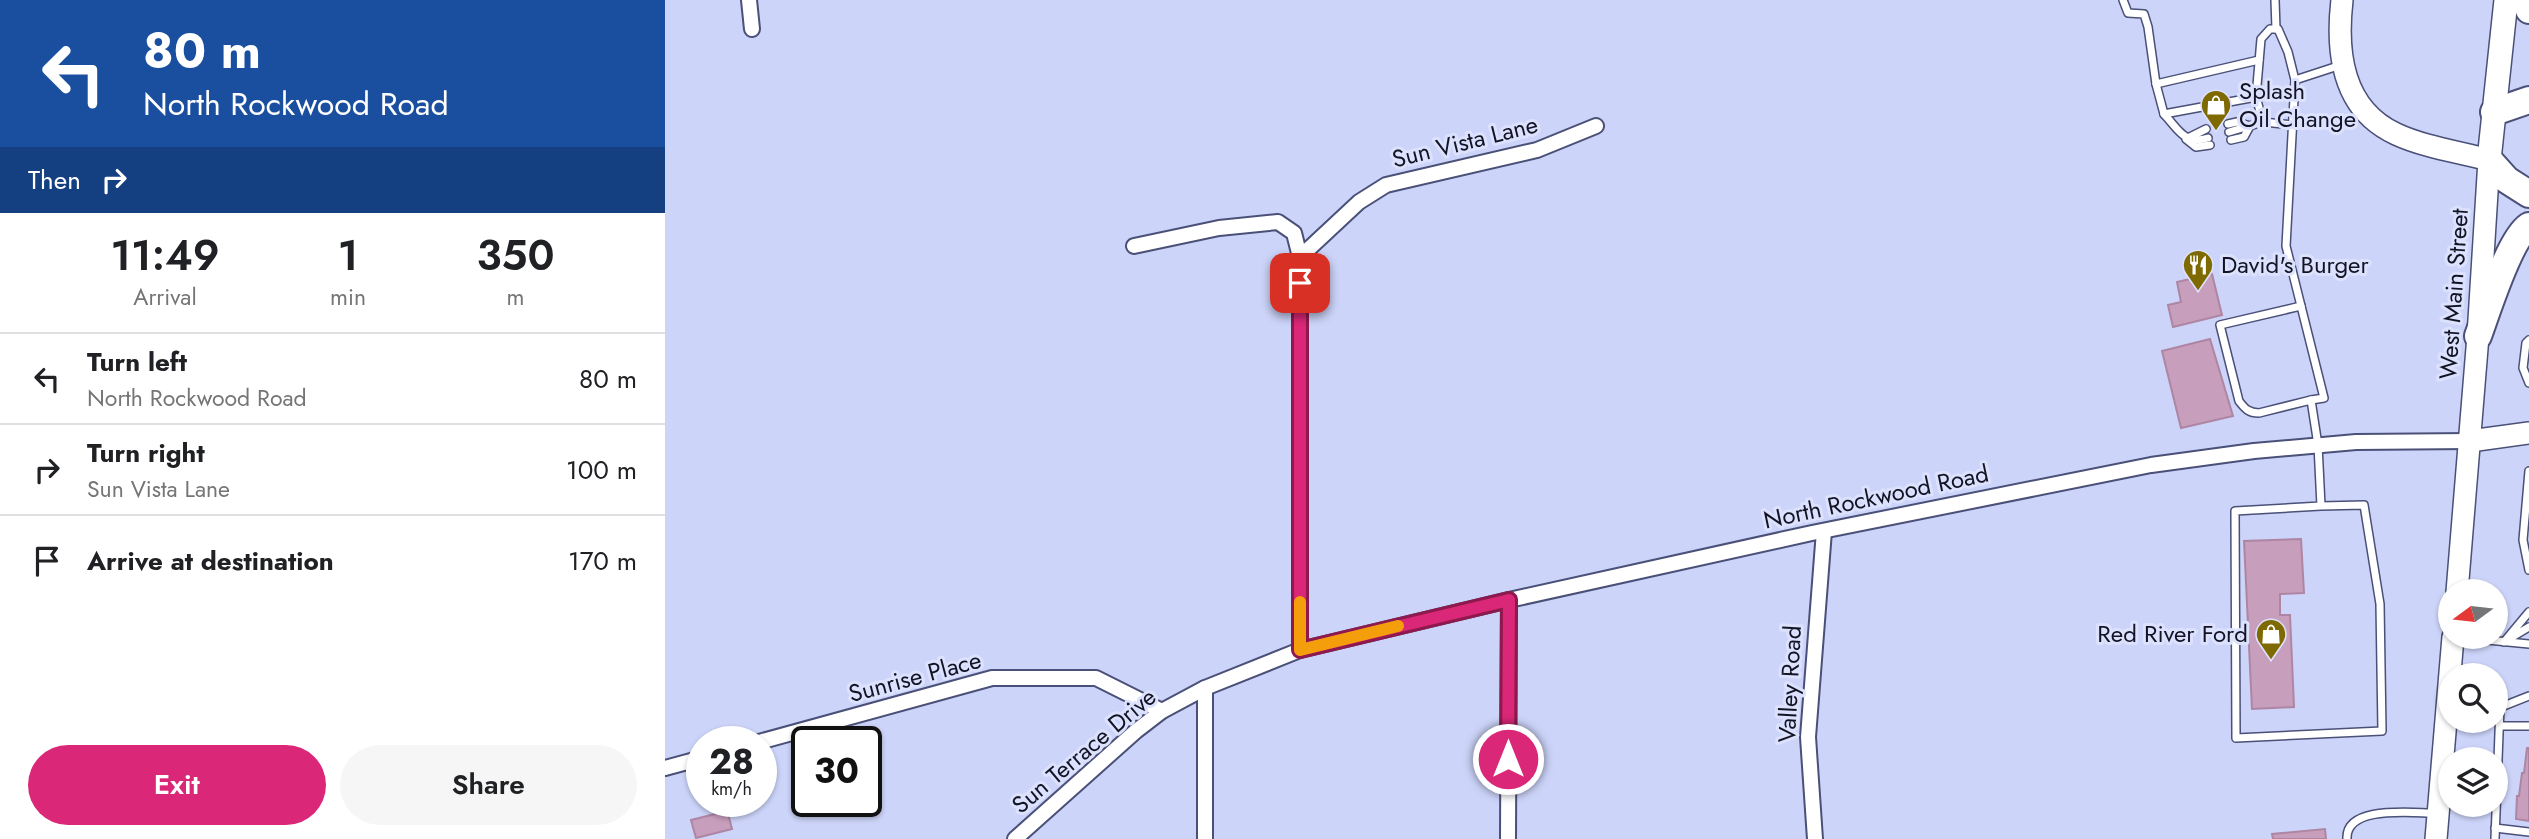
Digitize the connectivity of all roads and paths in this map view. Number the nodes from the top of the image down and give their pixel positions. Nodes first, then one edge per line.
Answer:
1 (749, 0) edge
2 (2123, 0) edge
3 (2275, 0) edge
4 (2342, 0) edge
5 (2506, 0) edge
6 (2525, 0) edge
7 (2529, 10) edge
8 (753, 29) dead end
9 (2276, 29) junction
10 (2259, 60) junction
11 (2341, 65) junction
12 (2295, 80) junction
13 (2156, 84) junction
14 (2256, 97) junction
15 (2529, 100) edge
16 (2494, 112) junction
17 (2164, 114) junction
18 (2263, 122) junction
19 (2293, 125) junction
20 (1596, 126) dead end
21 (2250, 126) junction
22 (2206, 128) dead end
23 (2186, 139) junction
24 (2209, 141) dead end
25 (2489, 160) junction
26 (2529, 194) edge
27 (2529, 226) edge
28 (1134, 246) dead end
29 (1300, 257) junction
30 (2301, 306) junction
31 (2478, 337) junction
32 (2529, 340) edge
33 (2529, 383) edge
34 (2311, 400) junction
35 (2529, 433) edge
36 (2470, 440) junction
37 (2318, 445) junction
38 (2529, 471) edge
39 (2321, 506) junction
40 (2527, 514) edge
41 (1824, 531) junction
42 (2529, 569) edge
43 (2458, 579) edge
44 (1509, 600) junction
45 (2529, 612) edge
46 (2529, 627) edge
47 (2508, 637) edge
48 (2508, 640) edge
49 (2508, 642) edge
50 (2529, 645) edge
51 (1300, 650) junction
52 (1205, 688) junction
53 (2529, 696) edge
54 (2508, 704) edge
55 (1162, 711) junction
56 (2508, 726) edge
57 (2529, 726) edge
58 (2500, 733) edge
59 (777, 737) edge
60 (686, 762) edge
61 (665, 768) edge
62 (2438, 813) edge
63 (2439, 817) edge
64 (2495, 828) junction
65 (2529, 832) edge
66 (1015, 839) edge
67 (1205, 839) edge
68 (1508, 839) edge
69 (1815, 839) edge
70 (2347, 839) edge
71 (2437, 839) edge
72 (2495, 839) edge

1 - 8 street
2 - 13 lane
3 - 9 lane
4 - 11 main road
5 - 16 main road, West Main Street
6 - 7 highway
9 - 10 lane
9 - 12 lane
10 - 13 lane
10 - 14 lane
11 - 12 lane
11 - 25 main road
12 - 19 lane
13 - 17 lane
14 - 17 lane
14 - 18 lane
15 - 16 highway
16 - 25 main road, West Main Street
17 - 23 lane
18 - 19 lane
18 - 21 lane
19 - 30 lane
20 - 29 street, Sun Vista Lane
21 - 21 lane
22 - 23 lane
23 - 24 lane
25 - 26 highway
25 - 31 main road, West Main Street
27 - 31 highway
28 - 29 street
29 - 51 street
30 - 34 lane
30 - 34 lane
31 - 36 main road, West Main Street
32 - 33 lane
34 - 37 lane
35 - 36 main road
36 - 37 street, North Rockwood Road
36 - 43 main road, West Main Street
37 - 39 lane
37 - 41 street, North Rockwood Road
38 - 40 lane
39 - 39 lane
40 - 42 lane
41 - 44 street, North Rockwood Road
41 - 69 street, Valley Road
44 - 51 street, North Rockwood Road
44 - 68 street
45 - 47 lane
46 - 48 lane
49 - 50 lane
51 - 52 street, Sun Terrace Drive
52 - 55 street, Sun Terrace Drive
52 - 67 street
53 - 54 lane
55 - 59 street, Sunrise Place
55 - 66 street, Sun Terrace Drive
56 - 57 lane
58 - 64 lane
60 - 61 street
62 - 70 lane
63 - 71 main road
64 - 65 lane
64 - 72 lane

